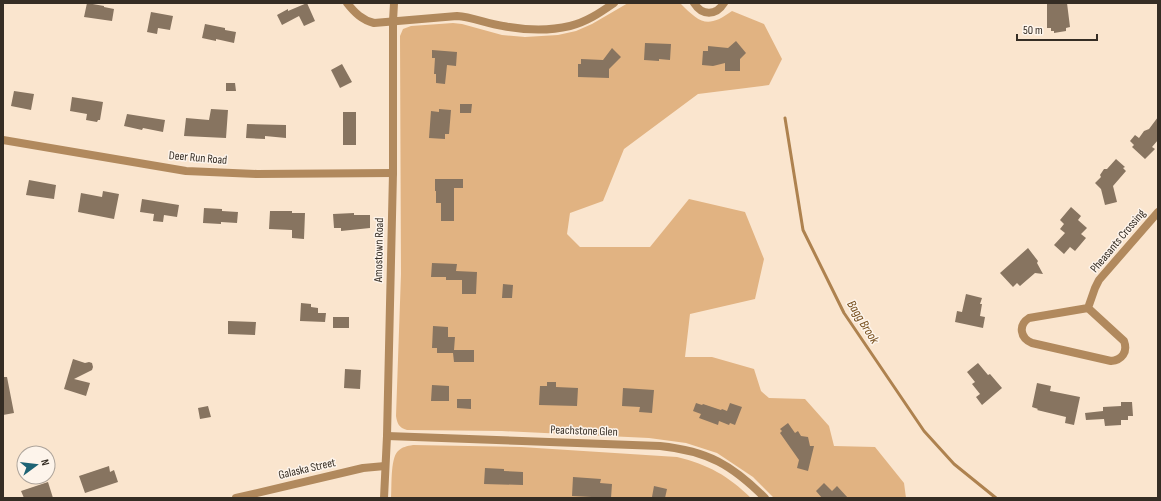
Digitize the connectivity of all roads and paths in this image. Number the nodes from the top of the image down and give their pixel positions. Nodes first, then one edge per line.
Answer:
1 (347, 3) edge
2 (394, 3) edge
3 (614, 3) edge
4 (694, 3) edge
5 (724, 3) edge
6 (393, 21) junction
7 (3, 140) edge
8 (393, 173) junction
9 (1158, 212) edge
10 (1088, 308) junction
11 (387, 436) junction
12 (385, 466) junction
13 (236, 498) edge
14 (384, 498) edge
15 (765, 498) edge

1 - 6 street
2 - 6 street, Amostown Road
3 - 6 street
4 - 5 street
6 - 8 street, Amostown Road
7 - 8 street, Deer Run Road
8 - 11 street, Amostown Road
9 - 10 street, Pheasants Crossing
10 - 10 street
11 - 12 street, Amostown Road
11 - 15 street, Peachstone Glen
12 - 13 street, Galaska Street
12 - 14 street, Amostown Road

